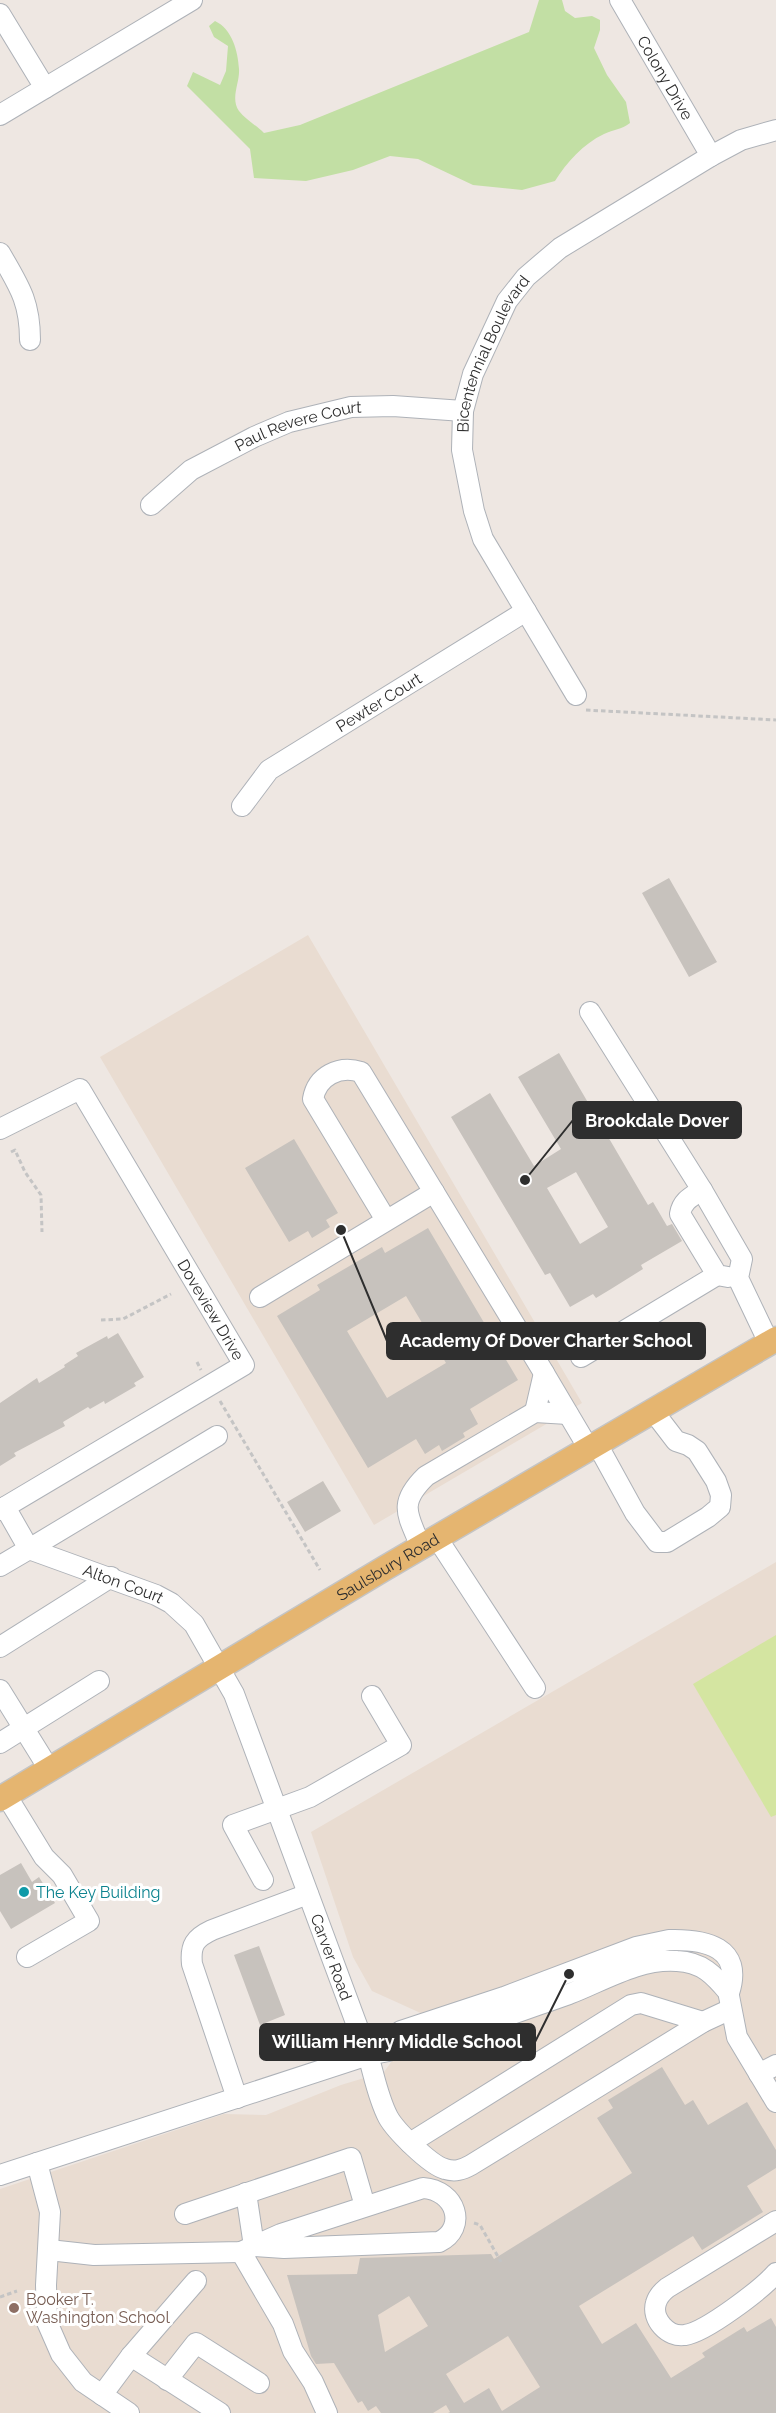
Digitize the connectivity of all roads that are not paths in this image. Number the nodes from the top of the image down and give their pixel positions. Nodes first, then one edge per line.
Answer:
1 (192, 0) edge
2 (620, 0) edge
3 (0, 14) edge
4 (45, 88) junction
5 (0, 115) edge
6 (776, 130) edge
7 (711, 156) junction
8 (0, 254) edge
9 (30, 340) dead end
10 (463, 411) junction
11 (151, 505) dead end
12 (526, 611) junction
13 (576, 703) road end
14 (242, 806) dead end
15 (590, 1012) dead end
16 (0, 1129) edge
17 (434, 1191) junction
18 (698, 1192) junction
19 (386, 1220) junction
20 (730, 1277) junction
21 (260, 1297) dead end
22 (773, 1341) edge
23 (581, 1357) dead end
24 (544, 1373) junction
25 (654, 1411) junction
26 (535, 1412) junction
27 (568, 1414) junction
28 (217, 1436) dead end
29 (593, 1446) junction
30 (3, 1509) edge
31 (429, 1542) junction
32 (29, 1549) junction
33 (0, 1566) edge
34 (111, 1577) junction
35 (0, 1647) edge
36 (220, 1667) junction
37 (99, 1681) dead end
38 (535, 1688) dead end
39 (0, 1690) edge
40 (372, 1696) dead end
41 (24, 1728) junction
42 (0, 1743) edge
43 (49, 1769) junction
44 (3, 1797) edge
45 (277, 1809) junction
46 (263, 1880) dead end
47 (308, 1894) junction
48 (27, 1957) dead end
49 (730, 2001) junction
50 (703, 2022) junction
51 (368, 2055) junction
52 (768, 2070) edge
53 (237, 2098) junction
54 (776, 2102) edge
55 (410, 2143) junction
56 (37, 2163) junction
57 (0, 2175) edge
58 (246, 2193) junction
59 (365, 2206) junction
60 (185, 2214) dead end
61 (776, 2221) edge
62 (247, 2249) junction
63 (49, 2250) junction
64 (776, 2273) edge
65 (196, 2281) dead end
66 (131, 2356) junction
67 (167, 2380) junction
68 (259, 2383) dead end
69 (102, 2395) junction
70 (129, 2413) edge
71 (220, 2413) edge
72 (327, 2413) edge

1 - 4 street
2 - 7 street, Colony Drive
3 - 4 street
4 - 5 street
6 - 7 street, Bicentennial Boulevard
7 - 10 street, Bicentennial Boulevard
8 - 9 street
10 - 11 street, Paul Revere Court
10 - 12 street, Bicentennial Boulevard
12 - 13 street, Bicentennial Boulevard
12 - 14 street, Pewter Court
15 - 18 street
16 - 30 street, Doveview Drive
17 - 19 street
17 - 19 street
17 - 24 street
18 - 20 street
18 - 20 street
19 - 21 street
20 - 22 street
20 - 23 street
22 - 25 main road, Saulsbury Road
24 - 26 street
24 - 27 street
25 - 29 main road, Saulsbury Road
25 - 29 street
26 - 27 street
26 - 31 street
27 - 29 street
28 - 32 street
29 - 31 main road, Saulsbury Road
30 - 32 street
31 - 36 main road, Saulsbury Road
31 - 38 street
32 - 33 street
32 - 34 street, Alton Court
34 - 35 street
34 - 36 street, Alton Court
36 - 43 main road, Saulsbury Road
36 - 45 street, Carver Road
37 - 41 street
39 - 41 street
40 - 45 street
41 - 42 street
41 - 43 street
43 - 44 main road, Saulsbury Road
44 - 48 street
45 - 46 street
45 - 47 street, Carver Road
47 - 51 street, Carver Road
47 - 53 street
49 - 50 street, Carver Road
49 - 51 street
49 - 52 street
50 - 55 street
50 - 55 street, Carver Road
51 - 53 street
51 - 55 street, Carver Road
52 - 54 street
53 - 56 street
56 - 57 street
56 - 63 street
58 - 59 street
58 - 60 street
58 - 62 street
59 - 62 street
59 - 62 street
61 - 64 street
62 - 63 street
62 - 72 street
63 - 69 street
65 - 66 street
66 - 67 street
66 - 69 street
67 - 68 street
67 - 71 street
69 - 70 street

